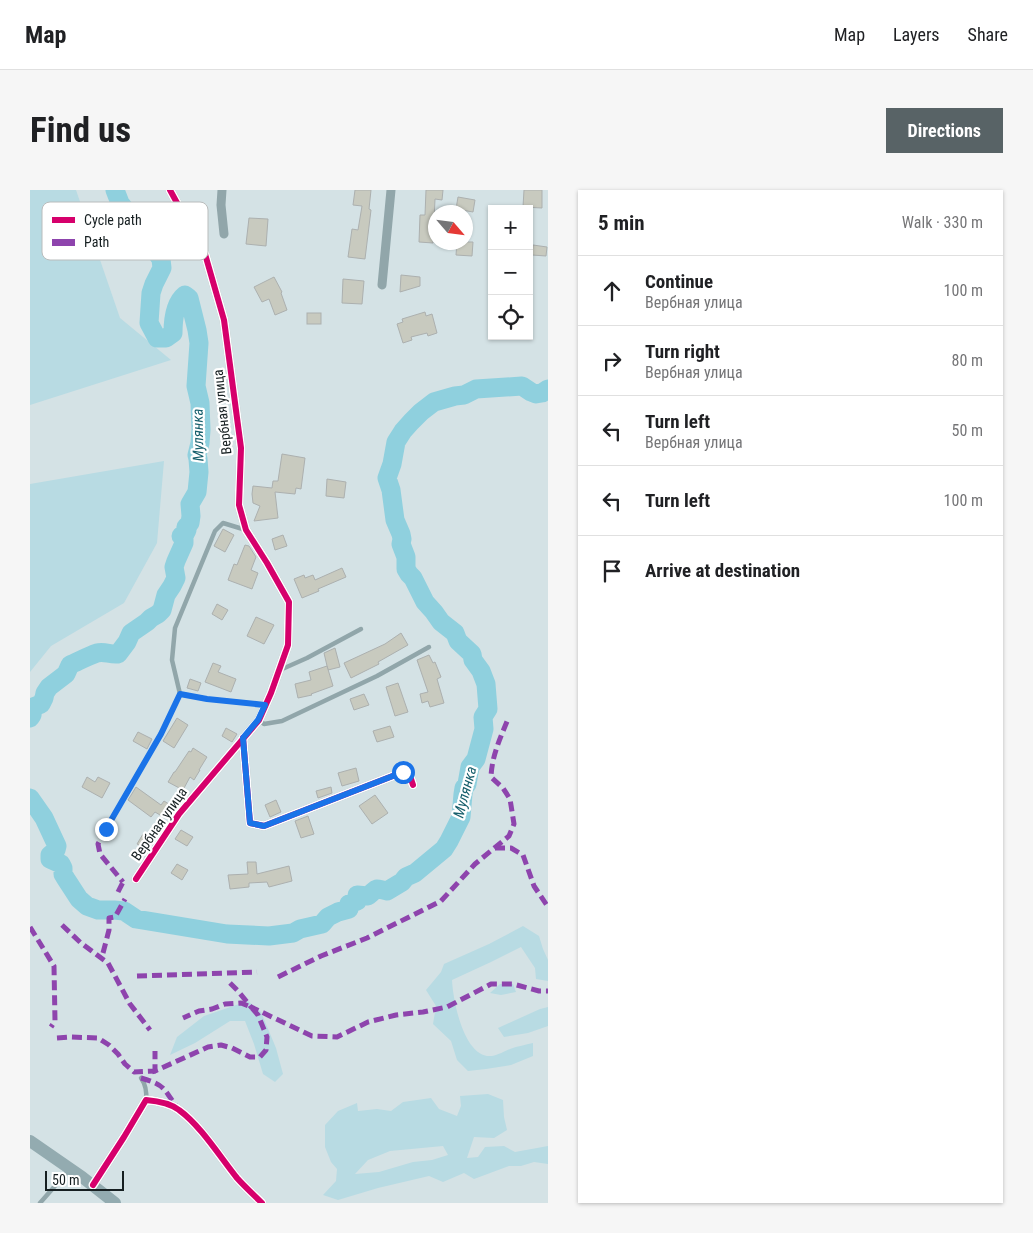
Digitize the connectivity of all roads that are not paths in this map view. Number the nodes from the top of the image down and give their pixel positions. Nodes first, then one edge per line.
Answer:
1 (170, 190) edge
2 (222, 190) edge
3 (391, 190) edge
4 (177, 202) edge
5 (224, 234) dead end
6 (207, 260) edge
7 (382, 285) dead end
8 (246, 530) junction
9 (361, 629) dead end
10 (429, 647) dead end
11 (279, 671) junction
12 (180, 694) junction
13 (265, 705) junction
14 (258, 720) junction
15 (243, 738) junction
16 (413, 785) dead end
17 (106, 829) dead end
18 (136, 879) dead end
19 (141, 1078) dead end
20 (146, 1100) junction
21 (30, 1141) edge
22 (70, 1169) junction
23 (93, 1185) junction
24 (40, 1203) edge
25 (115, 1203) edge
26 (262, 1203) edge

1 - 4 street, Вербная улица
2 - 5 street
3 - 7 street
6 - 8 street, Вербная улица
8 - 11 street, Вербная улица
8 - 12 lane
9 - 11 lane
10 - 14 lane
11 - 13 street, Вербная улица
12 - 13 lane
12 - 17 lane
13 - 14 street, Вербная улица
14 - 15 street, Вербная улица
15 - 16 street
15 - 18 street, Вербная улица
19 - 20 lane
20 - 23 street
20 - 26 street
21 - 22 main road
22 - 23 main road
22 - 24 lane
23 - 25 main road

